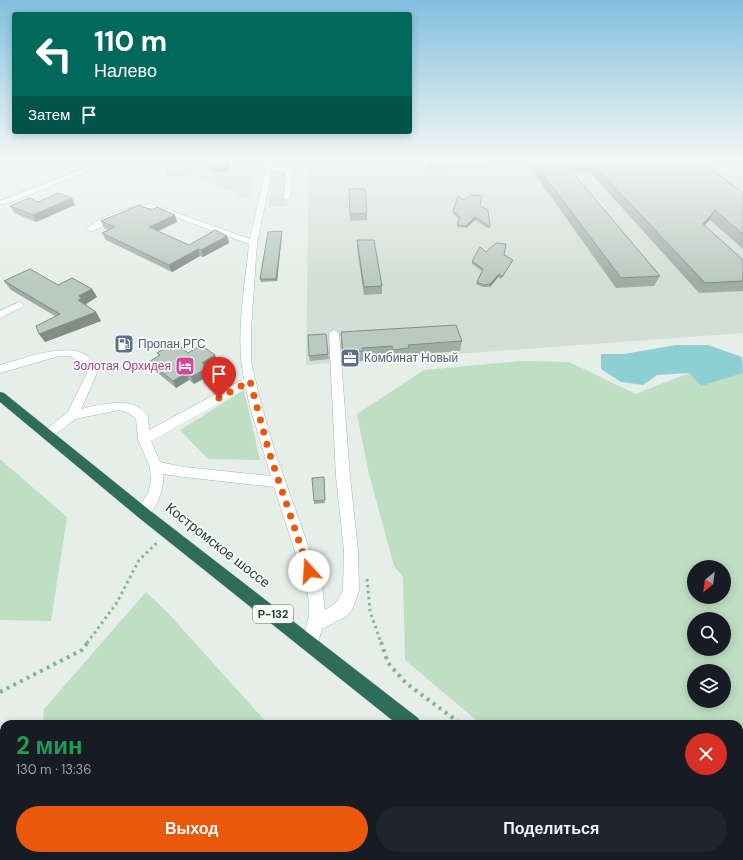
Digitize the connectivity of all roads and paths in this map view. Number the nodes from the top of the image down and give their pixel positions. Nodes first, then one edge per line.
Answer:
1 (14, 199) edge
2 (262, 199) edge
3 (0, 203) edge
4 (90, 229) dead end
5 (253, 243) junction
6 (19, 305) dead end
7 (0, 315) edge
8 (334, 333) dead end
9 (0, 369) edge
10 (250, 381) junction
11 (0, 396) edge
12 (72, 415) junction
13 (47, 435) junction
14 (144, 439) junction
15 (156, 467) junction
16 (278, 482) junction
17 (143, 513) junction
18 (168, 532) junction
19 (366, 572) dead end
20 (316, 624) junction
21 (310, 643) junction
22 (0, 692) edge
23 (403, 720) edge
24 (457, 720) edge

1 - 3 street
2 - 5 street
4 - 5 street
5 - 10 street
6 - 7 street
8 - 20 street
9 - 12 street
10 - 14 street
10 - 16 street
11 - 13 highway, Костромское шоссе / Р-132
12 - 13 street
12 - 14 street
13 - 17 highway, Костромское шоссе / Р-132
14 - 15 street
15 - 16 street
15 - 17 street
16 - 20 street
17 - 18 highway, Костромское шоссе / Р-132
18 - 21 highway, Костромское шоссе / Р-132
18 - 22 path
19 - 24 path
20 - 21 street
21 - 23 highway, Костромское шоссе / Р-132

